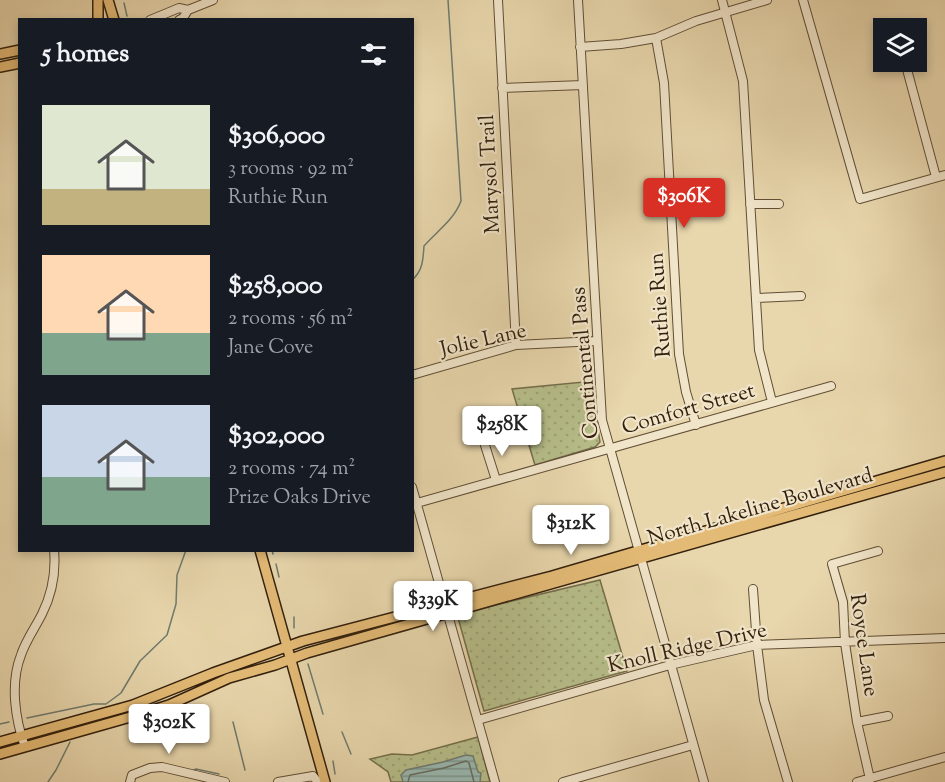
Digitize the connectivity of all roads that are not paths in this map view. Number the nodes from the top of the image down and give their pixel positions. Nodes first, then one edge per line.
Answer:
1 (98, 0) edge
2 (108, 0) edge
3 (213, 0) edge
4 (498, 0) edge
5 (578, 0) edge
6 (722, 0) edge
7 (767, 0) edge
8 (802, 0) edge
9 (188, 10) junction
10 (725, 13) junction
11 (98, 18) edge
12 (113, 18) edge
13 (155, 18) edge
14 (183, 18) edge
15 (656, 38) junction
16 (580, 47) junction
17 (18, 50) edge
18 (0, 54) edge
19 (18, 63) edge
20 (0, 67) edge
21 (908, 72) edge
22 (583, 85) junction
23 (502, 88) junction
24 (945, 174) edge
25 (936, 177) junction
26 (750, 204) junction
27 (779, 204) dead end
28 (801, 296) dead end
29 (756, 298) junction
30 (597, 341) junction
31 (516, 345) junction
32 (414, 374) edge
33 (831, 386) dead end
34 (772, 402) junction
35 (696, 425) junction
36 (484, 442) dead end
37 (610, 449) junction
38 (945, 461) edge
39 (945, 472) edge
40 (496, 480) junction
41 (414, 493) edge
42 (417, 503) junction
43 (878, 551) dead end
44 (54, 552) edge
45 (261, 552) edge
46 (639, 554) junction
47 (753, 589) dead end
48 (447, 609) junction
49 (945, 638) edge
50 (845, 643) junction
51 (757, 645) junction
52 (287, 647) junction
53 (291, 659) junction
54 (670, 665) junction
55 (888, 716) dead end
56 (478, 720) junction
57 (857, 722) junction
58 (21, 736) junction
59 (0, 742) edge
60 (693, 745) junction
61 (24, 747) junction
62 (0, 754) edge
63 (945, 757) edge
64 (870, 779) junction
65 (130, 782) edge
66 (225, 782) edge
67 (278, 782) edge
68 (318, 782) edge
69 (325, 782) edge
70 (495, 782) edge
71 (563, 782) edge
72 (704, 782) edge
73 (788, 782) edge
74 (857, 782) edge

1 - 11 main road
2 - 12 main road
3 - 9 street
4 - 23 street, Marysol Trail
5 - 16 street, Continental Pass
6 - 10 street
7 - 10 street
8 - 25 street
9 - 13 street
9 - 14 street
10 - 15 street
10 - 26 street
15 - 16 street
15 - 35 street, Ruthie Run
16 - 22 street, Continental Pass
17 - 18 main road
19 - 20 main road
21 - 25 street
22 - 23 street
22 - 30 street, Continental Pass
23 - 31 street, Marysol Trail
24 - 25 street
26 - 27 street
26 - 29 street
28 - 29 street
29 - 34 street
30 - 31 street, Jolie Lane
30 - 37 street, Continental Pass
31 - 32 street, Jolie Lane
33 - 34 street, Comfort Street
34 - 35 street, Comfort Street
35 - 37 street, Comfort Street
36 - 40 street
37 - 40 street, Comfort Street
37 - 46 street, Continental Pass
38 - 46 main road, North Lakeline Boulevard
39 - 46 main road, North Lakeline Boulevard
40 - 42 street, Comfort Street
41 - 42 street
42 - 48 street
43 - 50 street, Royce Lane
44 - 58 street
45 - 52 main road
46 - 48 main road, North Lakeline Boulevard
46 - 54 street, Continental Pass
47 - 51 street
48 - 52 main road, North Lakeline Boulevard
48 - 53 main road, North Lakeline Boulevard
48 - 56 street
49 - 50 street, Knoll Ridge Drive
50 - 51 street, Knoll Ridge Drive
50 - 57 street, Royce Lane
51 - 54 street, Knoll Ridge Drive
51 - 73 street
52 - 53 main road
52 - 58 main road, North Lakeline Boulevard
53 - 61 main road, North Lakeline Boulevard
53 - 69 main road
54 - 56 street, Knoll Ridge Drive
54 - 60 street, Continental Pass
55 - 57 street
56 - 70 street
57 - 64 street, Royce Lane
58 - 59 main road, North Lakeline Boulevard
58 - 61 street
60 - 71 street
60 - 72 street, Continental Pass
61 - 62 main road, North Lakeline Boulevard
63 - 64 street
64 - 74 street
65 - 66 street
67 - 68 street

